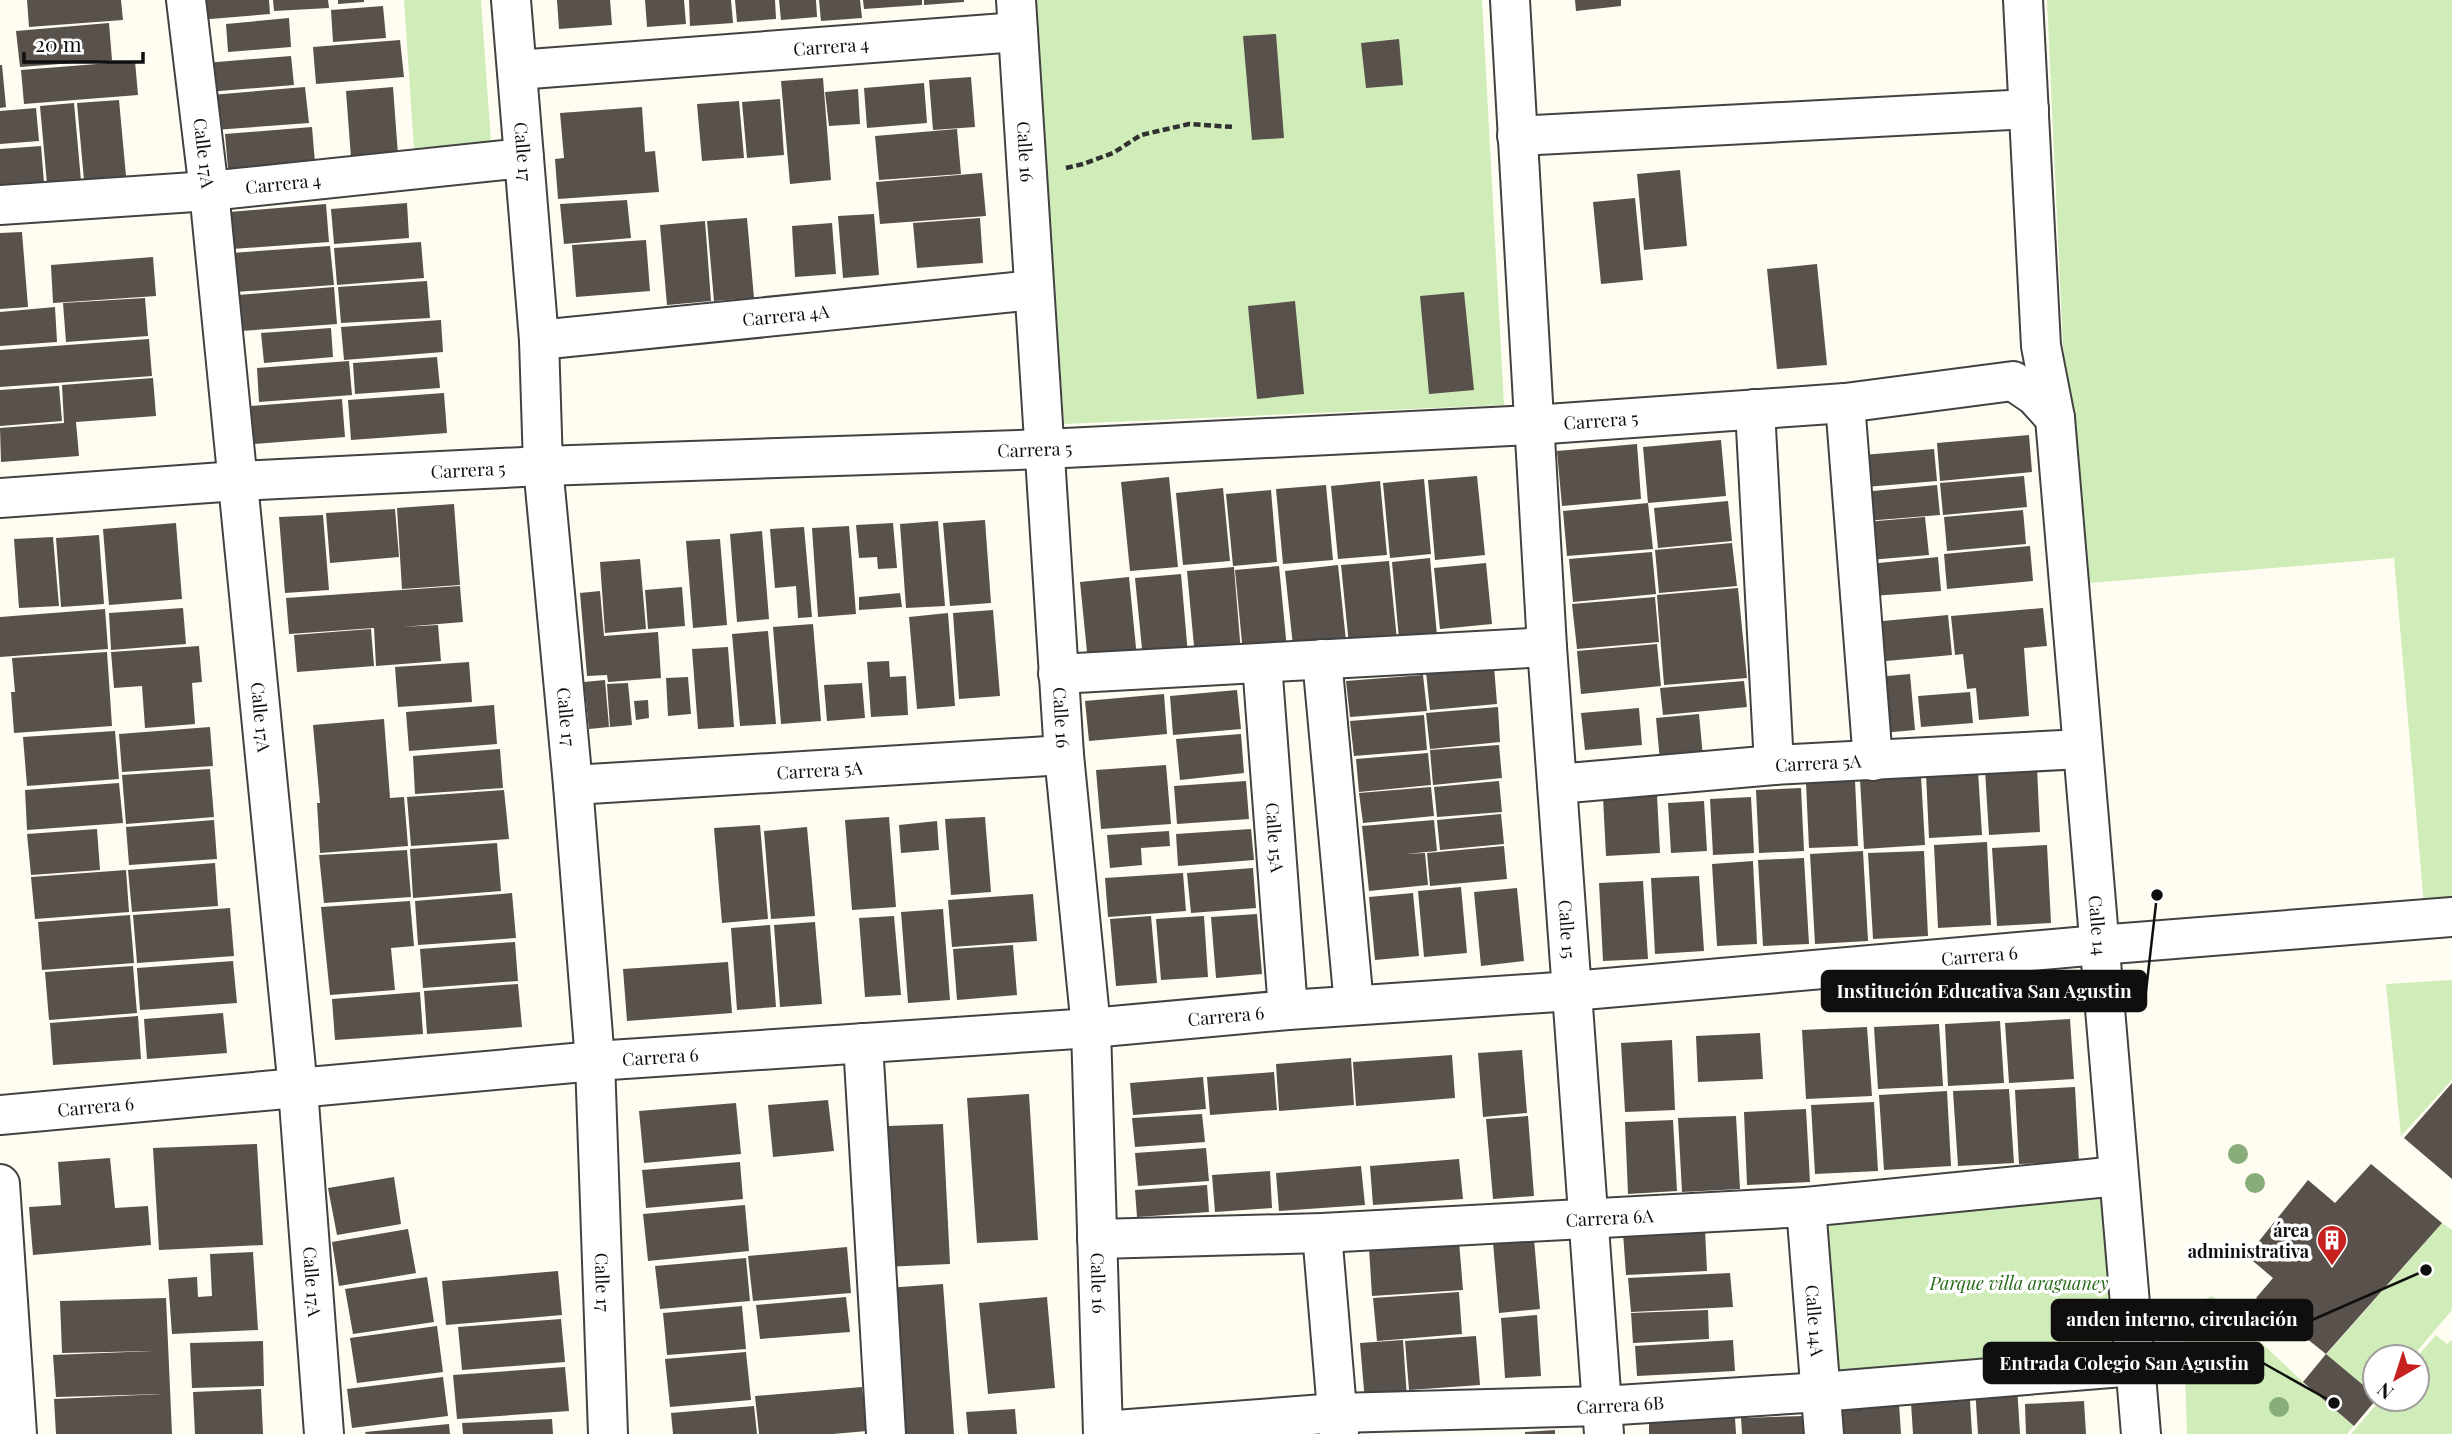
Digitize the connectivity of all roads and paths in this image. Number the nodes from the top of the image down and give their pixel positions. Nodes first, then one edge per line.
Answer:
1 (186, 0) edge
2 (511, 0) edge
3 (1510, 0) edge
4 (2024, 0) edge
5 (1017, 16) edge
6 (517, 70) junction
7 (2029, 109) junction
8 (1234, 127) dead end
9 (1517, 136) junction
10 (524, 158) junction
11 (1027, 177) junction
12 (208, 191) junction
13 (0, 205) edge
14 (1034, 290) junction
15 (539, 340) junction
16 (1845, 403) junction
17 (1755, 408) junction
18 (2054, 418) junction
19 (1533, 425) junction
20 (1045, 449) junction
21 (543, 466) junction
22 (237, 481) junction
23 (0, 498) edge
24 (1547, 647) junction
25 (1322, 659) junction
26 (1262, 663) junction
27 (1058, 674) junction
28 (2082, 749) junction
29 (1064, 755) junction
30 (1873, 761) junction
31 (1774, 765) junction
32 (1557, 784) junction
33 (573, 785) junction
34 (2452, 917) edge
35 (2099, 945) junction
36 (1572, 991) junction
37 (1354, 1005) junction
38 (1288, 1010) junction
39 (1091, 1028) junction
40 (863, 1043) junction
41 (596, 1061) junction
42 (298, 1089) junction
43 (0, 1115) edge
44 (2118, 1176) junction
45 (0, 1184) edge
46 (1807, 1208) junction
47 (1588, 1219) junction
48 (1322, 1233) junction
49 (1097, 1239) junction
50 (2135, 1366) junction
51 (1821, 1392) junction
52 (1603, 1420) edge
53 (1338, 1424) edge
54 (1103, 1433) edge
55 (17, 1434) edge
56 (324, 1434) edge
57 (608, 1434) edge
58 (887, 1434) edge
59 (1824, 1434) edge
60 (2141, 1434) edge

1 - 12 street, Calle 17A
2 - 6 street, Calle 17
3 - 9 street, Calle 15
4 - 7 street, Calle 14
5 - 6 street, Carrera 4
5 - 11 street, Calle 16
6 - 10 street, Calle 17
7 - 9 street
7 - 18 street, Calle 14
8 - 11 path
9 - 19 street, Calle 15
10 - 12 street, Carrera 4
10 - 15 street, Calle 17
11 - 14 street, Calle 16
12 - 13 street, Carrera 4
12 - 22 street, Calle 17A
14 - 15 street, Carrera 4A
14 - 20 street, Calle 16
15 - 21 street, Calle 17
16 - 17 street, Carrera 5
16 - 18 street, Carrera 5
16 - 30 street
17 - 19 street, Carrera 5
17 - 31 street
18 - 28 street, Calle 14
19 - 20 street, Carrera 5
19 - 24 street, Calle 15
20 - 21 street, Carrera 5
20 - 27 street, Calle 16
21 - 22 street, Carrera 5
21 - 33 street, Calle 17
22 - 23 street, Carrera 5
22 - 42 street, Calle 17A
24 - 25 street
24 - 32 street, Calle 15
25 - 26 street
25 - 37 street
26 - 27 street
26 - 38 street, Calle 15A
27 - 29 street, Calle 16
28 - 30 street, Carrera 5A
28 - 35 street, Calle 14
29 - 33 street, Carrera 5A
29 - 39 street, Calle 16
30 - 31 street, Carrera 5A
31 - 32 street, Carrera 5A
32 - 36 street, Calle 15
33 - 41 street, Calle 17
34 - 35 street, Carrera 6
35 - 36 street, Carrera 6
35 - 44 street, Calle 14
36 - 37 street, Carrera 6
36 - 47 street, Calle 15
37 - 38 street, Carrera 6
38 - 39 street, Carrera 6
39 - 40 street, Carrera 6
39 - 49 street, Calle 16
40 - 41 street, Carrera 6
40 - 58 street
41 - 42 street, Carrera 6
41 - 57 street, Calle 17
42 - 43 street, Carrera 6
42 - 56 street, Calle 17A
44 - 46 street, Carrera 6A
44 - 50 street, Calle 14
45 - 55 street
46 - 47 street, Carrera 6A
46 - 51 street, Calle 14A
47 - 48 street, Carrera 6A
47 - 52 street, Calle 15
48 - 49 street, Carrera 6A
48 - 53 street
49 - 54 street, Calle 16
50 - 51 street, Carrera 6B
50 - 60 street, Calle 14
51 - 52 street, Carrera 6B
51 - 59 street, Calle 14A
52 - 53 street, Carrera 6B
53 - 54 street, Carrera 6B

